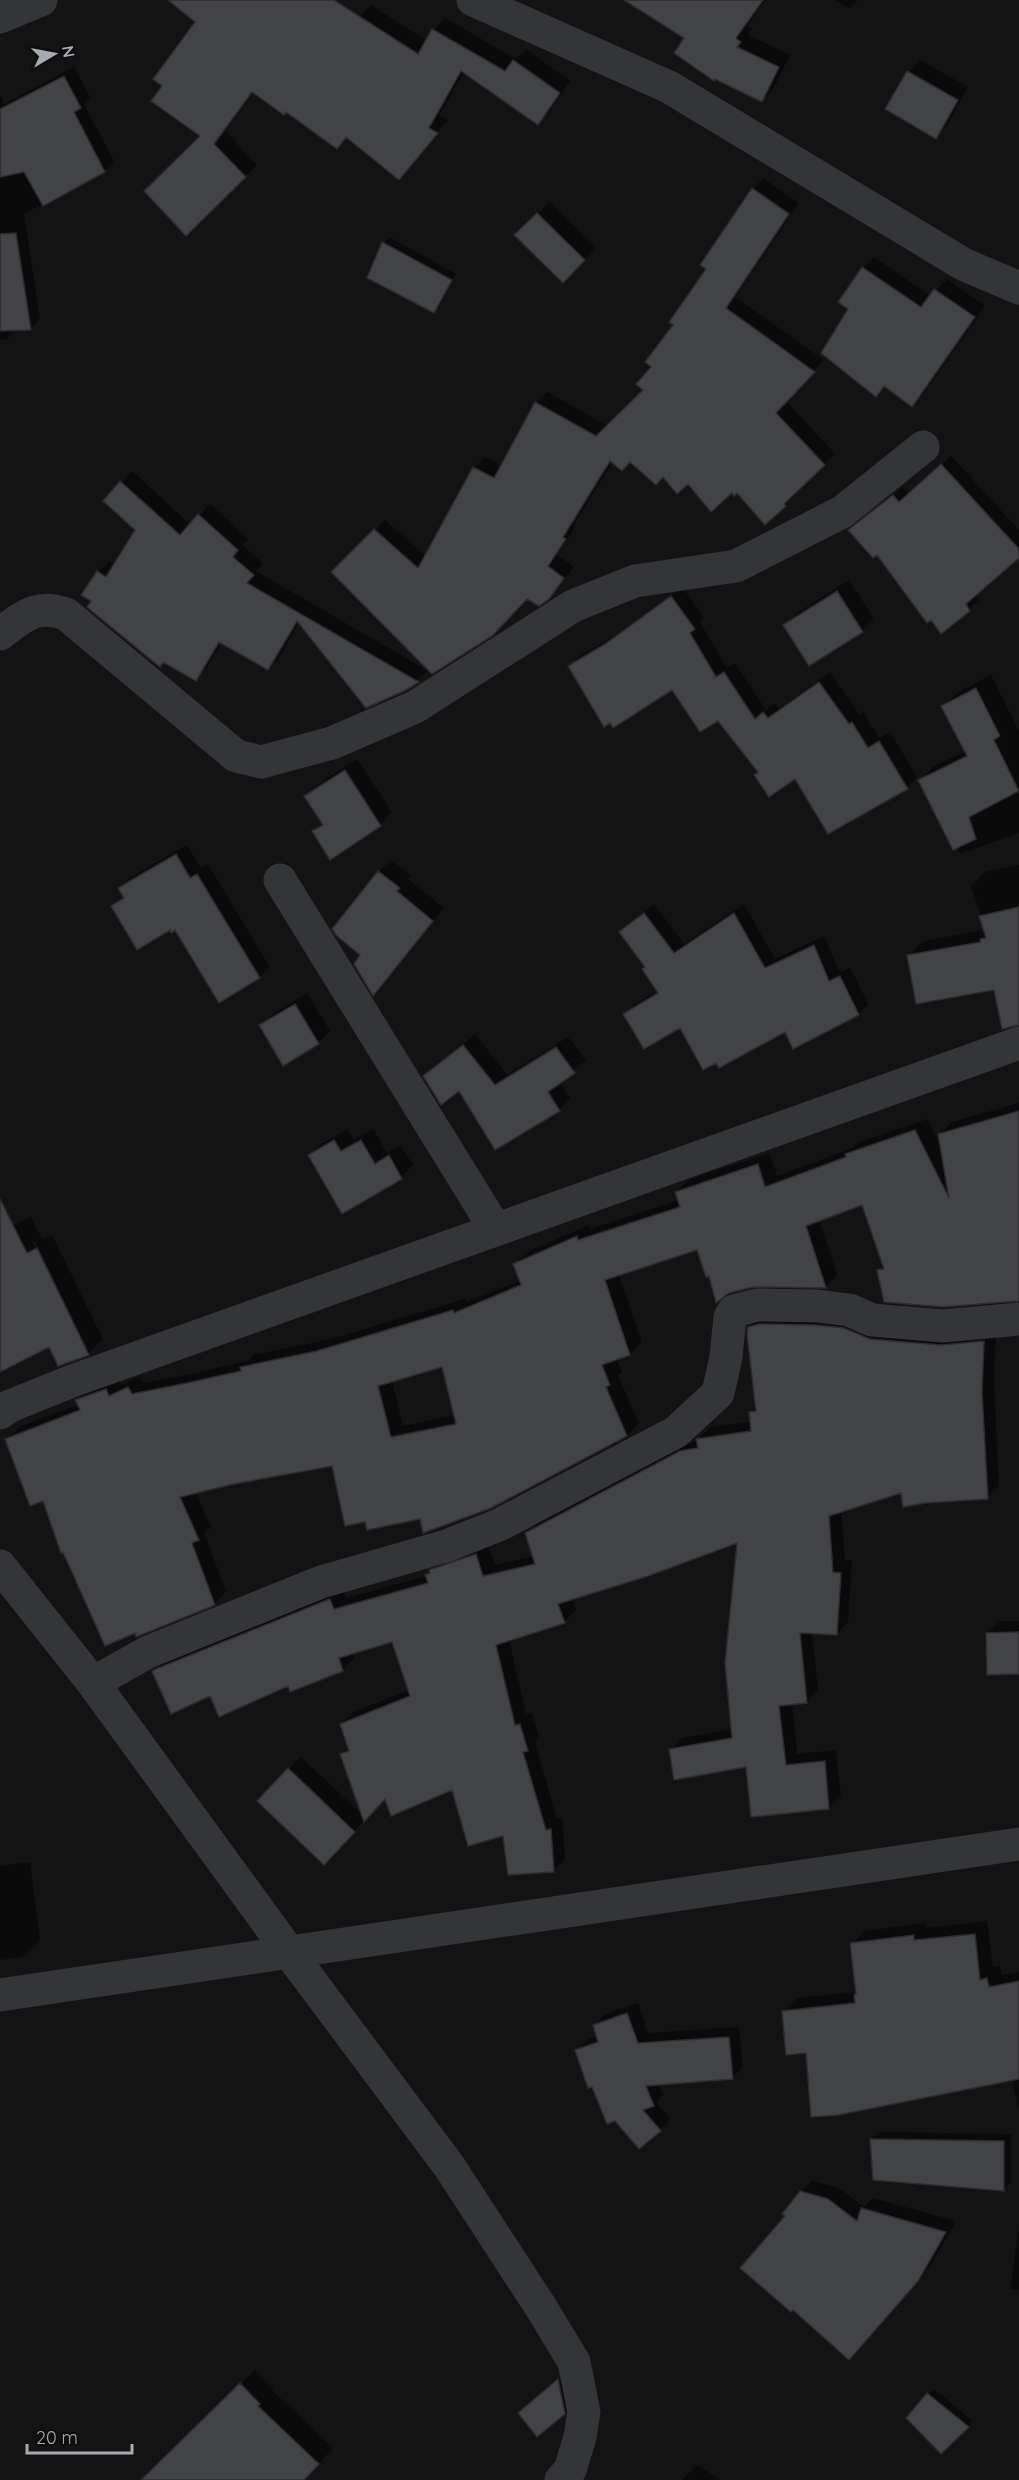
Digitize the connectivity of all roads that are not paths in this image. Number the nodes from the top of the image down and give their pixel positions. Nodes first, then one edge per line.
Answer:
1 (41, 0) edge
2 (473, 0) edge
3 (0, 17) edge
4 (1019, 288) edge
5 (923, 447) dead end
6 (0, 634) edge
7 (280, 880) dead end
8 (1019, 1043) edge
9 (496, 1230) junction
10 (1019, 1319) edge
11 (0, 1413) edge
12 (0, 1566) edge
13 (93, 1683) junction
14 (1019, 1844) edge
15 (289, 1953) junction
16 (0, 1995) edge
17 (561, 2480) edge

1 - 3 street
2 - 4 street
5 - 6 street
7 - 9 street
8 - 9 street
9 - 11 street
10 - 13 street
12 - 13 street
13 - 15 street
14 - 15 street
15 - 16 street
15 - 17 street

